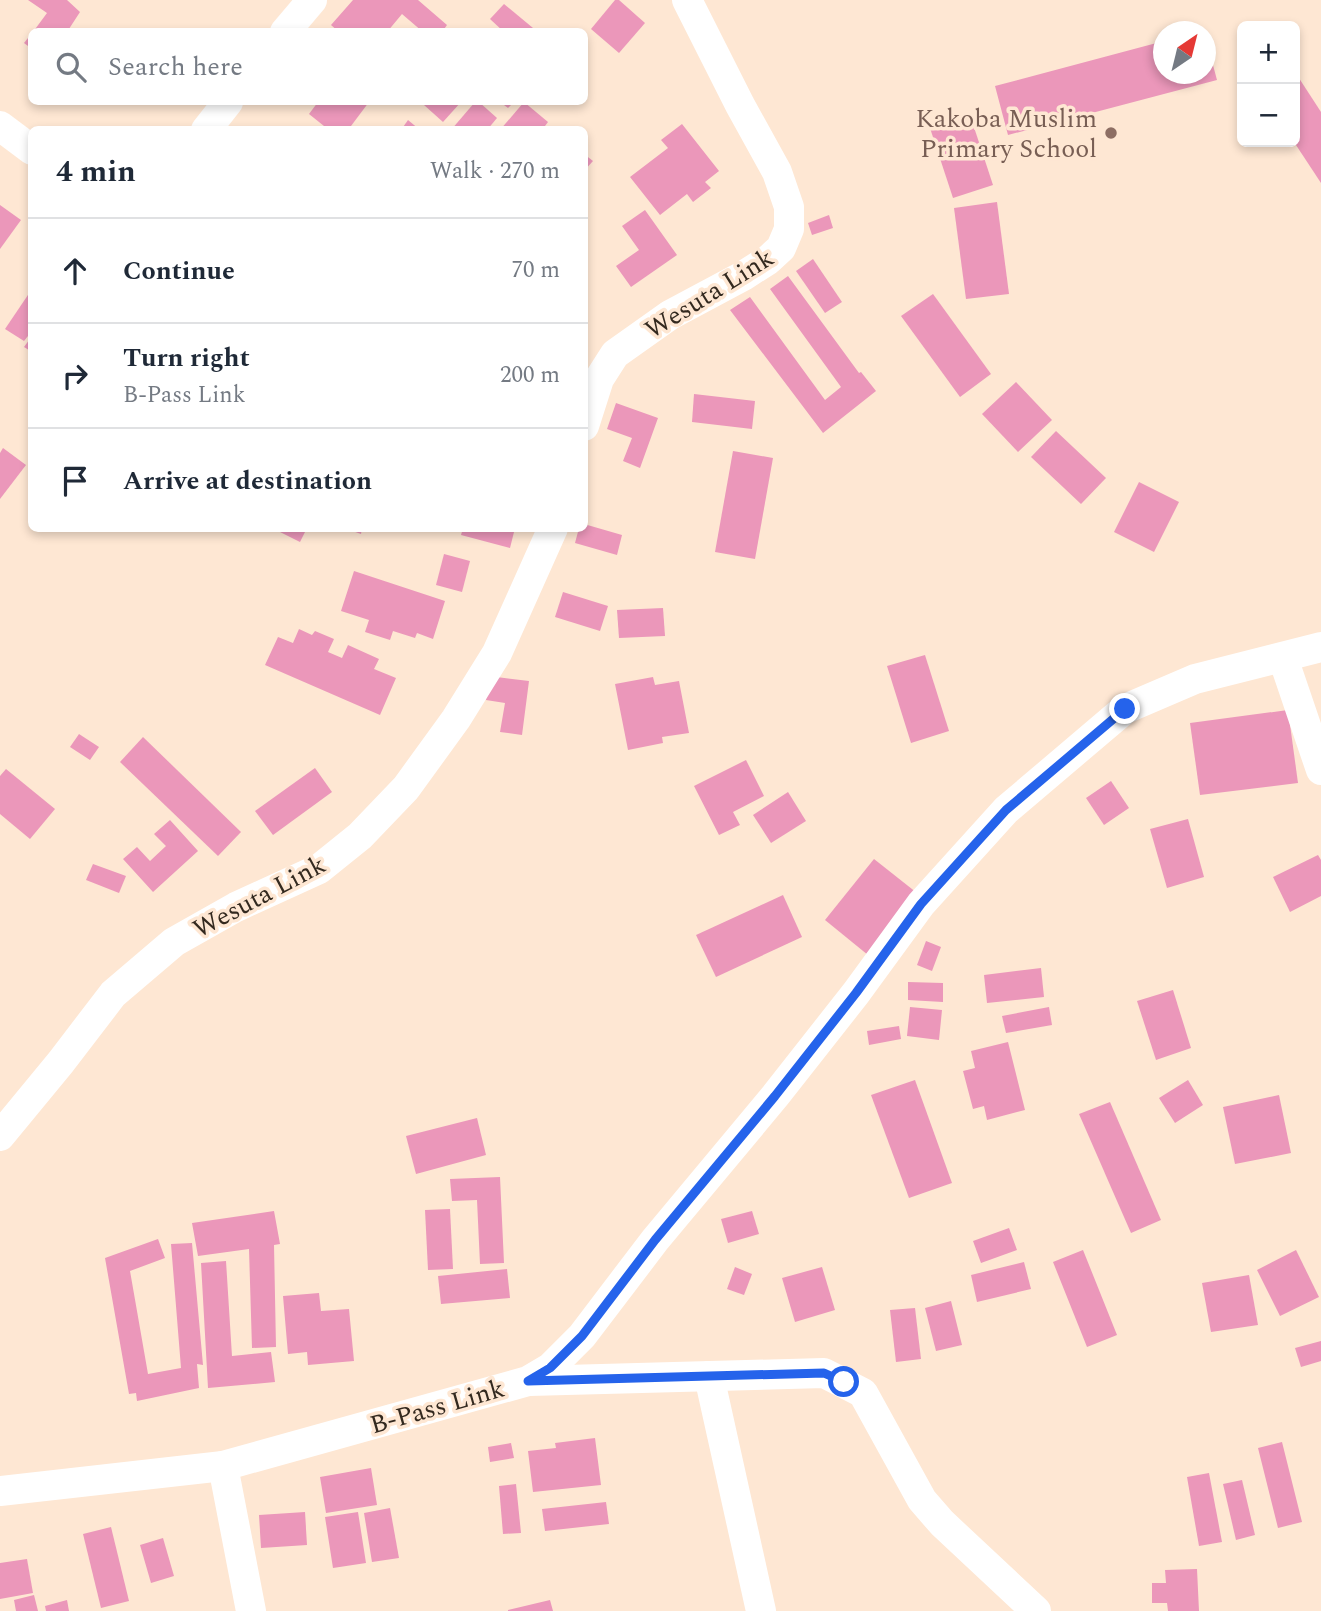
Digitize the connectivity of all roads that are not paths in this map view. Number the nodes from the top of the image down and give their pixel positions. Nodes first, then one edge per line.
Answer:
1 (312, 0) edge
2 (687, 0) edge
3 (288, 28) edge
4 (226, 105) edge
5 (0, 126) edge
6 (209, 126) edge
7 (28, 147) edge
8 (588, 413) edge
9 (551, 532) edge
10 (1321, 647) edge
11 (1283, 658) junction
12 (1321, 770) edge
13 (0, 1136) edge
14 (709, 1376) junction
15 (528, 1381) junction
16 (223, 1466) junction
17 (0, 1491) edge
18 (251, 1611) edge
19 (761, 1611) edge
20 (1037, 1611) edge

1 - 3 street
2 - 8 street, Wesuta Link
4 - 6 street
5 - 7 street
9 - 13 street, Wesuta Link
10 - 11 street, B-Pass Link
11 - 12 street
11 - 15 street, B-Pass Link
14 - 15 street
14 - 19 street
14 - 20 street
15 - 16 street, B-Pass Link
16 - 17 street, B-Pass Link
16 - 18 street

